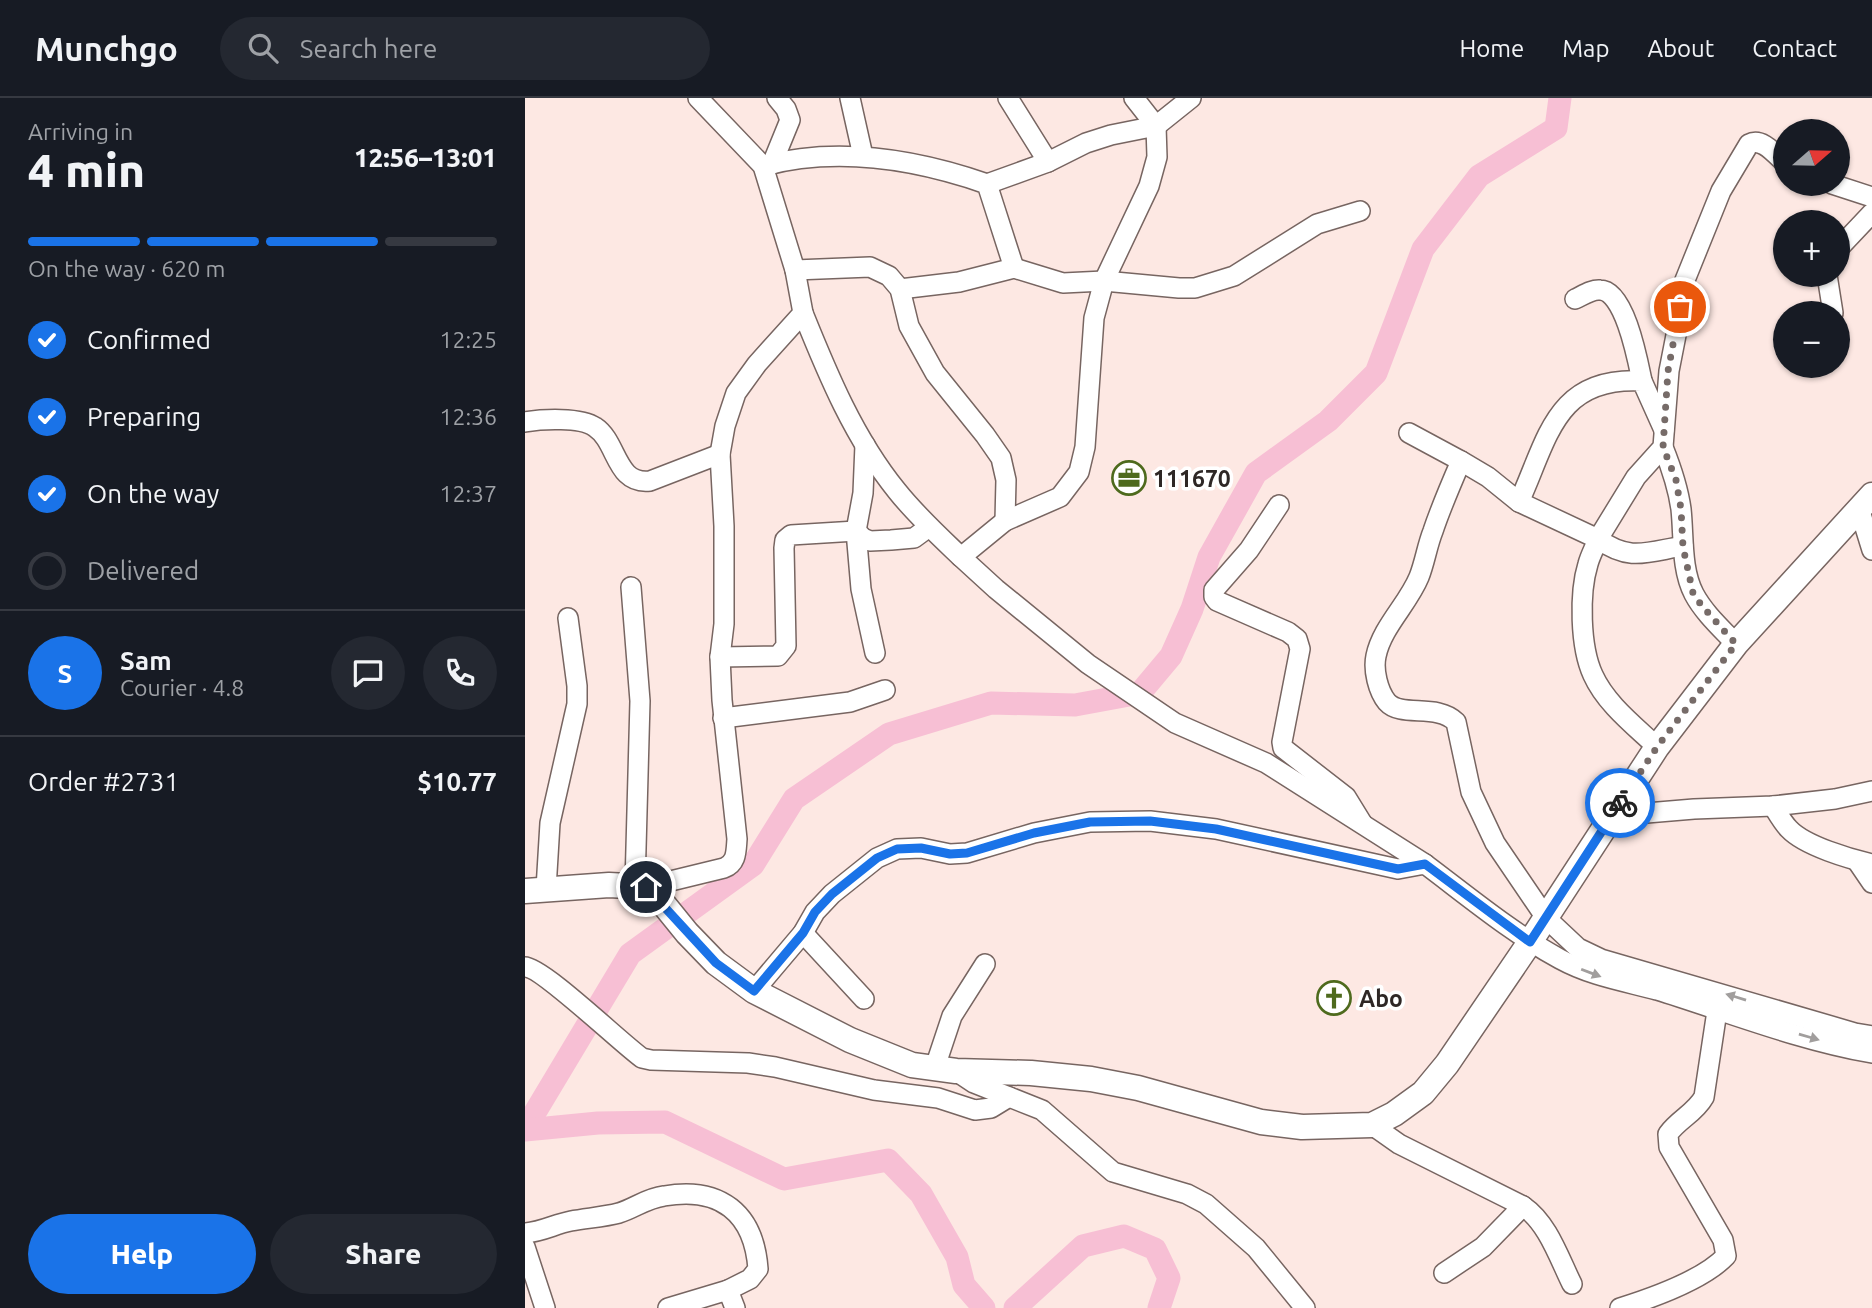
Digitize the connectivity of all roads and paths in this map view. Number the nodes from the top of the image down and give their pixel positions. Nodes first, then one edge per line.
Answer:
1 (698, 98) edge
2 (777, 98) edge
3 (850, 98) edge
4 (1008, 98) edge
5 (1134, 98) edge
6 (1191, 98) edge
7 (1156, 127) junction
8 (1773, 153) edge
9 (863, 156) junction
10 (1048, 162) junction
11 (767, 165) junction
12 (987, 184) junction
13 (1850, 190) edge
14 (1872, 197) edge
15 (1360, 211) dead end
16 (1872, 213) edge
17 (1850, 236) edge
18 (1014, 268) junction
19 (795, 270) junction
20 (1104, 281) junction
21 (900, 289) junction
22 (1574, 299) dead end
23 (803, 313) junction
24 (1642, 381) junction
25 (525, 422) edge
26 (1409, 433) dead end
27 (1664, 439) junction
28 (865, 445) junction
29 (720, 454) junction
30 (1461, 461) junction
31 (1866, 501) edge
32 (1519, 502) junction
33 (1279, 506) dead end
34 (1005, 521) junction
35 (929, 527) junction
36 (856, 531) junction
37 (1598, 539) junction
38 (1683, 547) junction
39 (1872, 551) edge
40 (961, 557) junction
41 (631, 587) dead end
42 (568, 618) dead end
43 (1736, 644) junction
44 (875, 653) dead end
45 (720, 657) junction
46 (885, 690) dead end
47 (723, 718) junction
48 (1657, 747) junction
49 (1872, 791) edge
50 (1773, 806) junction
51 (1611, 816) junction
52 (1364, 827) junction
53 (1864, 862) edge
54 (1425, 864) junction
55 (1872, 883) edge
56 (641, 886) junction
57 (536, 890) edge
58 (1546, 918) junction
59 (803, 933) junction
60 (1530, 942) junction
61 (985, 964) dead end
62 (525, 967) edge
63 (754, 991) junction
64 (864, 999) dead end
65 (1717, 1011) junction
66 (1872, 1036) edge
67 (1872, 1053) edge
68 (945, 1069) junction
69 (1009, 1097) junction
70 (1372, 1125) junction
71 (1523, 1206) junction
72 (525, 1233) edge
73 (525, 1247) edge
74 (1444, 1273) dead end
75 (1572, 1284) dead end
76 (731, 1299) edge
77 (545, 1308) edge
78 (668, 1308) edge
79 (1305, 1308) edge
80 (1620, 1308) edge

1 - 11 street
2 - 11 street
3 - 9 street
4 - 10 street
5 - 7 street
6 - 7 street
7 - 10 street
7 - 20 street
8 - 27 street
9 - 11 street
9 - 12 street
10 - 12 street
11 - 19 street
12 - 18 street
13 - 14 street
15 - 20 street
16 - 17 street
18 - 20 street
18 - 21 street
19 - 21 street
19 - 23 street
20 - 34 street
21 - 34 street
22 - 24 street
23 - 28 street
23 - 29 street
24 - 27 street
24 - 32 street
25 - 29 street
26 - 30 street
27 - 37 street
27 - 38 street
28 - 35 street
28 - 36 street
29 - 45 street
30 - 32 street
30 - 58 street
31 - 39 street
31 - 43 main road
32 - 37 street
33 - 52 street
34 - 40 street
35 - 36 street
35 - 40 street
36 - 44 street
36 - 45 street
37 - 38 street
37 - 48 street
38 - 43 street
40 - 52 street
41 - 56 street
42 - 57 street
43 - 48 main road
45 - 47 street
46 - 47 street
47 - 56 street
48 - 51 main road
49 - 50 street
50 - 51 street
50 - 53 street
51 - 58 main road
52 - 54 street
53 - 55 street
54 - 59 street
54 - 60 street
56 - 57 main road
56 - 63 main road
58 - 60 main road
66 -> 58 street
59 - 63 street
59 - 64 street
60 -> 65 street
60 - 70 main road
61 - 68 street
62 - 69 street
63 - 68 main road
65 -> 67 street
65 - 80 street
68 - 69 street
68 - 70 main road
69 - 79 street
70 - 71 street
71 - 74 street
71 - 75 street
72 - 76 street
73 - 77 street
76 - 78 street

